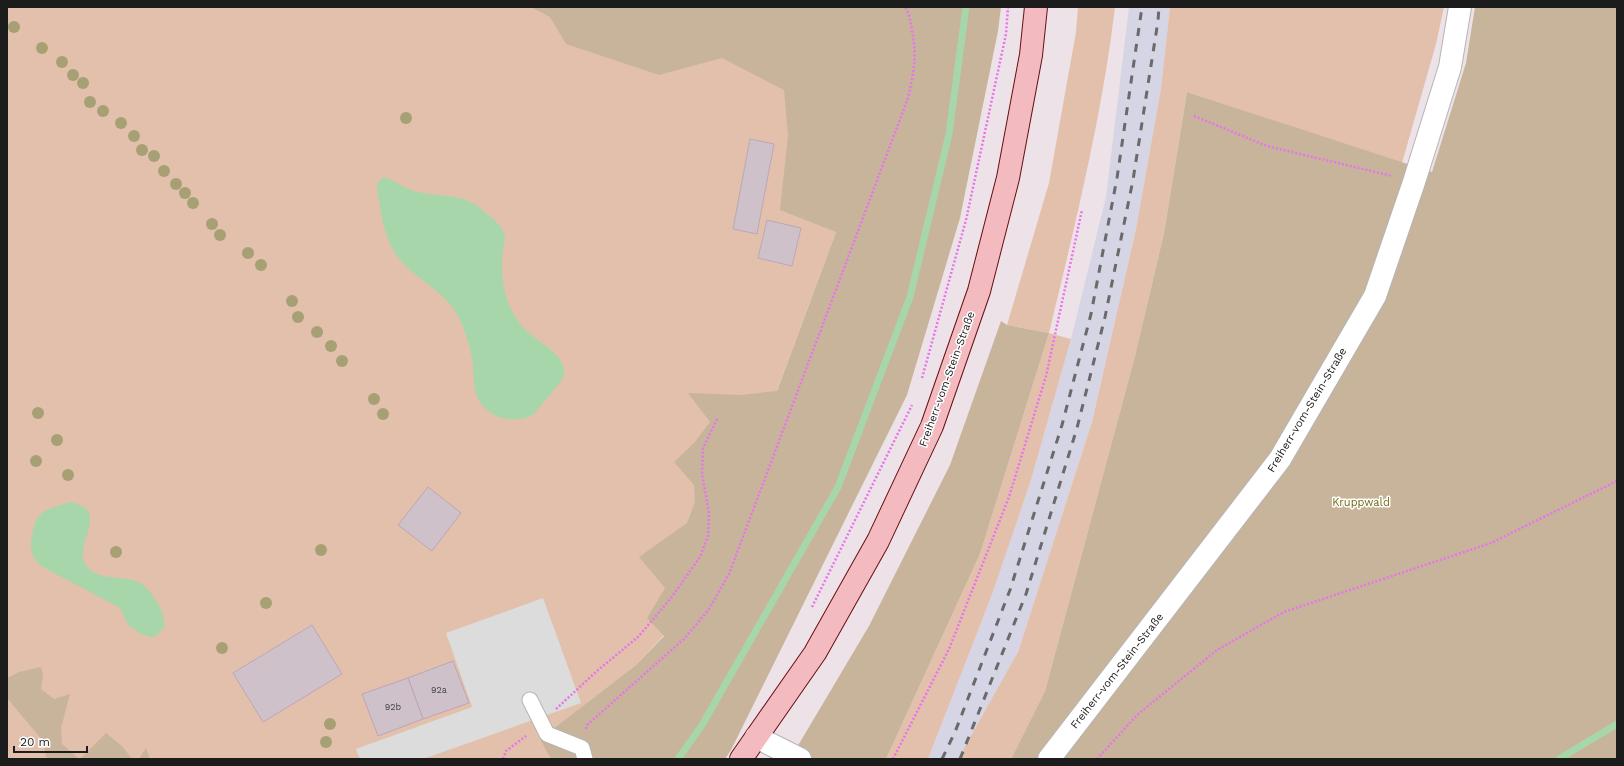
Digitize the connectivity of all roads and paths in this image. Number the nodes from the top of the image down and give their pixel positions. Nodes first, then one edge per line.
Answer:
1 (905, 7) edge
2 (1008, 7) edge
3 (1036, 7) edge
4 (1460, 7) edge
5 (1194, 116) dead end
6 (1414, 182) junction
7 (1082, 210) dead end
8 (920, 383) dead end
9 (913, 405) dead end
10 (718, 417) dead end
11 (1617, 481) edge
12 (811, 607) dead end
13 (530, 700) dead end
14 (541, 723) junction
15 (756, 736) junction
16 (584, 754) edge
17 (503, 759) edge
18 (741, 759) edge
19 (800, 759) edge
20 (893, 759) edge
21 (1049, 759) edge
22 (1097, 759) edge

1 - 16 path
2 - 8 path
3 - 15 main road, Freiherr-vom-Stein-Straße
4 - 6 street, Freiherr-vom-Stein-Straße
5 - 6 path
6 - 21 street, Freiherr-vom-Stein-Straße
7 - 20 path
9 - 12 path
10 - 14 path
11 - 22 path
13 - 14 lane
14 - 16 lane
14 - 17 path
15 - 18 main road, Freiherr-vom-Stein-Straße
15 - 19 street

